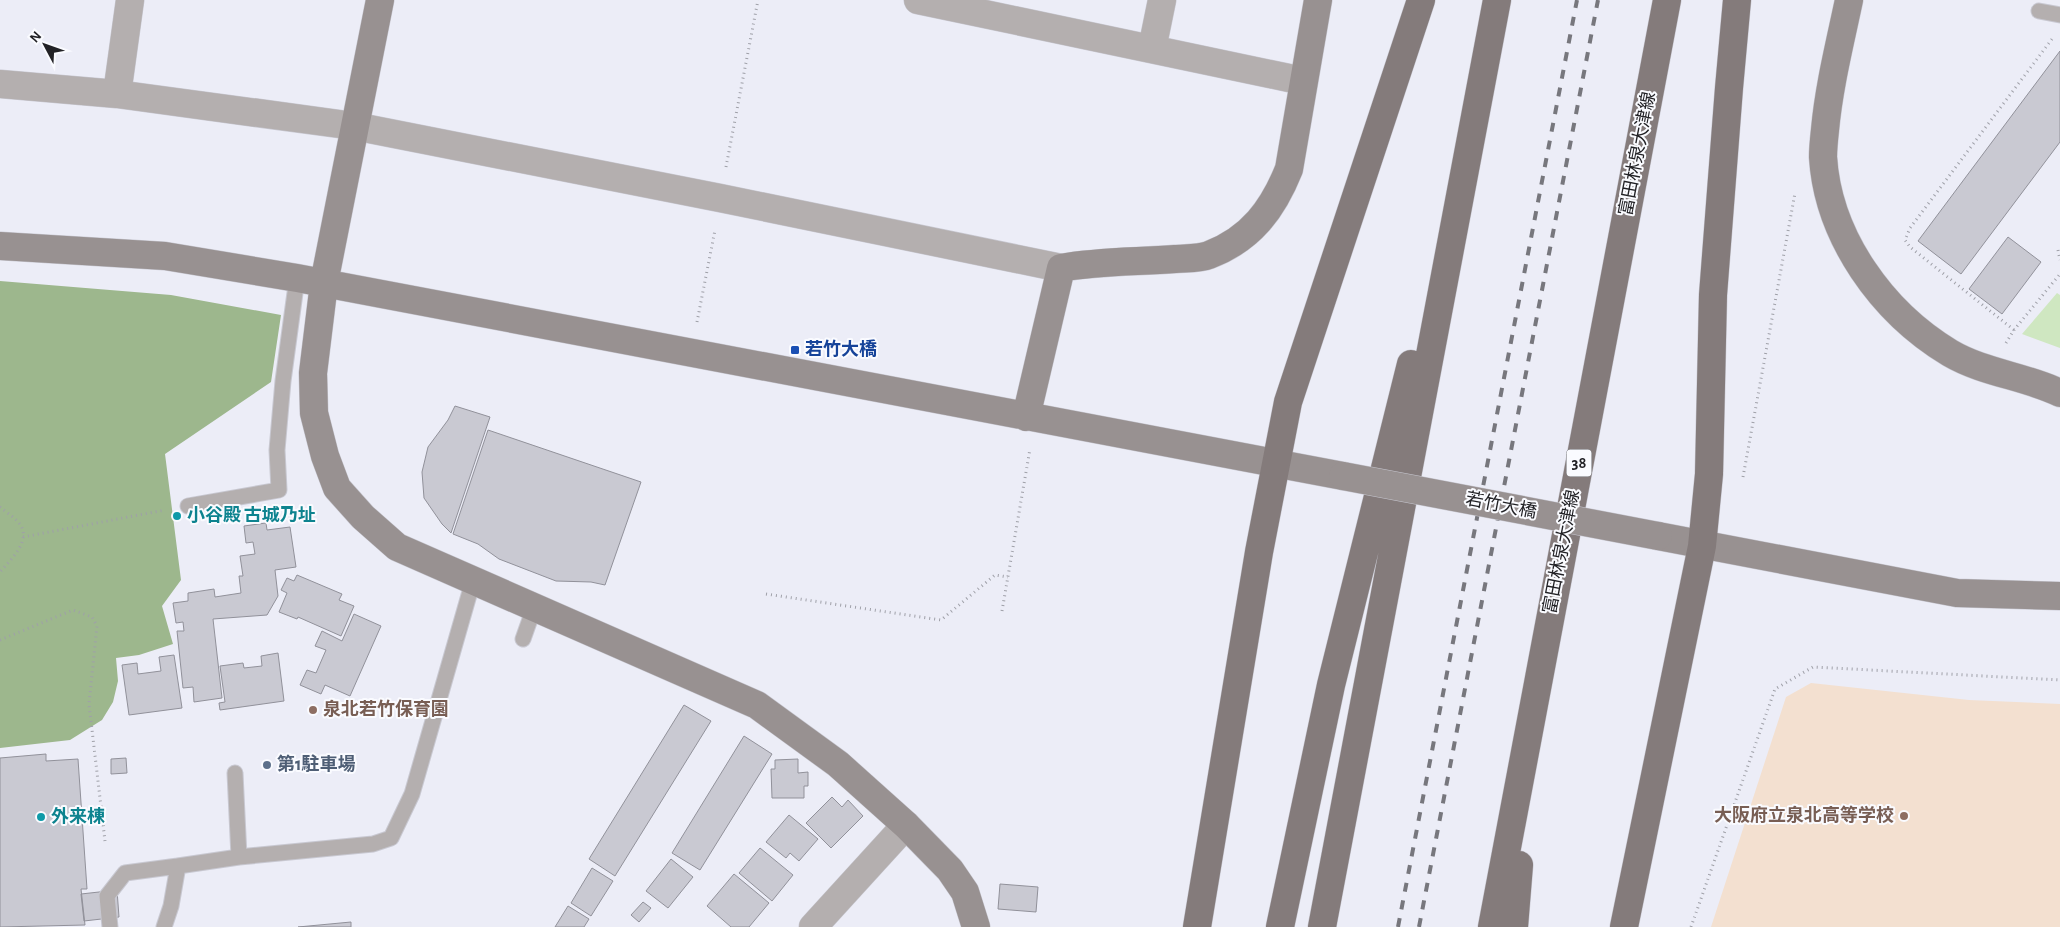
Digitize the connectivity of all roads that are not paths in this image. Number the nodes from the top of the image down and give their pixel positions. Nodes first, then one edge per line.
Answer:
1 (130, 0) edge
2 (380, 0) edge
3 (918, 0) edge
4 (1162, 0) edge
5 (1318, 0) edge
6 (1421, 0) edge
7 (1497, 0) edge
8 (1668, 0) edge
9 (1738, 0) edge
10 (1849, 0) edge
11 (2039, 11) dead end
12 (2060, 15) edge
13 (1152, 49) junction
14 (1482, 79) junction
15 (1303, 81) junction
16 (0, 84) edge
17 (117, 94) junction
18 (354, 126) junction
19 (0, 246) edge
20 (1061, 268) junction
21 (297, 278) junction
22 (324, 283) junction
23 (2060, 393) edge
24 (1026, 417) junction
25 (1276, 464) junction
26 (188, 506) dead end
27 (1702, 546) junction
28 (473, 581) junction
29 (2060, 596) edge
30 (534, 608) junction
31 (523, 639) dead end
32 (1527, 736) junction
33 (235, 773) dead end
34 (906, 825) junction
35 (239, 857) junction
36 (178, 866) junction
37 (110, 927) edge
38 (164, 927) edge
39 (813, 927) edge
40 (976, 927) edge
41 (1197, 927) edge
42 (1280, 927) edge
43 (1322, 927) edge
44 (1492, 927) edge
45 (1514, 927) edge
46 (1624, 927) edge

1 - 17 street
2 - 18 street
3 - 13 street
4 - 13 street
5 - 15 street
6 - 25 main road
7 - 14 main road
8 - 32 main road, 富田林泉大津線 / 38
9 - 27 main road
10 - 23 street
11 - 12 lane
13 - 15 street
14 - 42 main road
14 - 43 main road
15 - 20 street
16 - 17 street
17 - 18 street
18 - 20 street
18 - 22 street
19 - 21 street, 若竹大橋
20 - 24 street
21 - 22 street, 若竹大橋
21 - 26 lane
22 - 24 street, 若竹大橋
22 - 28 street
24 - 25 street, 若竹大橋
25 - 27 street, 若竹大橋, bridge
25 - 41 main road
27 - 29 street, 若竹大橋
27 - 46 main road
28 - 30 street
28 - 35 lane
30 - 31 lane
30 - 34 street
32 - 44 main road, 富田林泉大津線 / 38
32 - 45 main road
33 - 35 lane
34 - 39 street
34 - 40 street
35 - 36 lane
36 - 37 lane
36 - 38 lane

